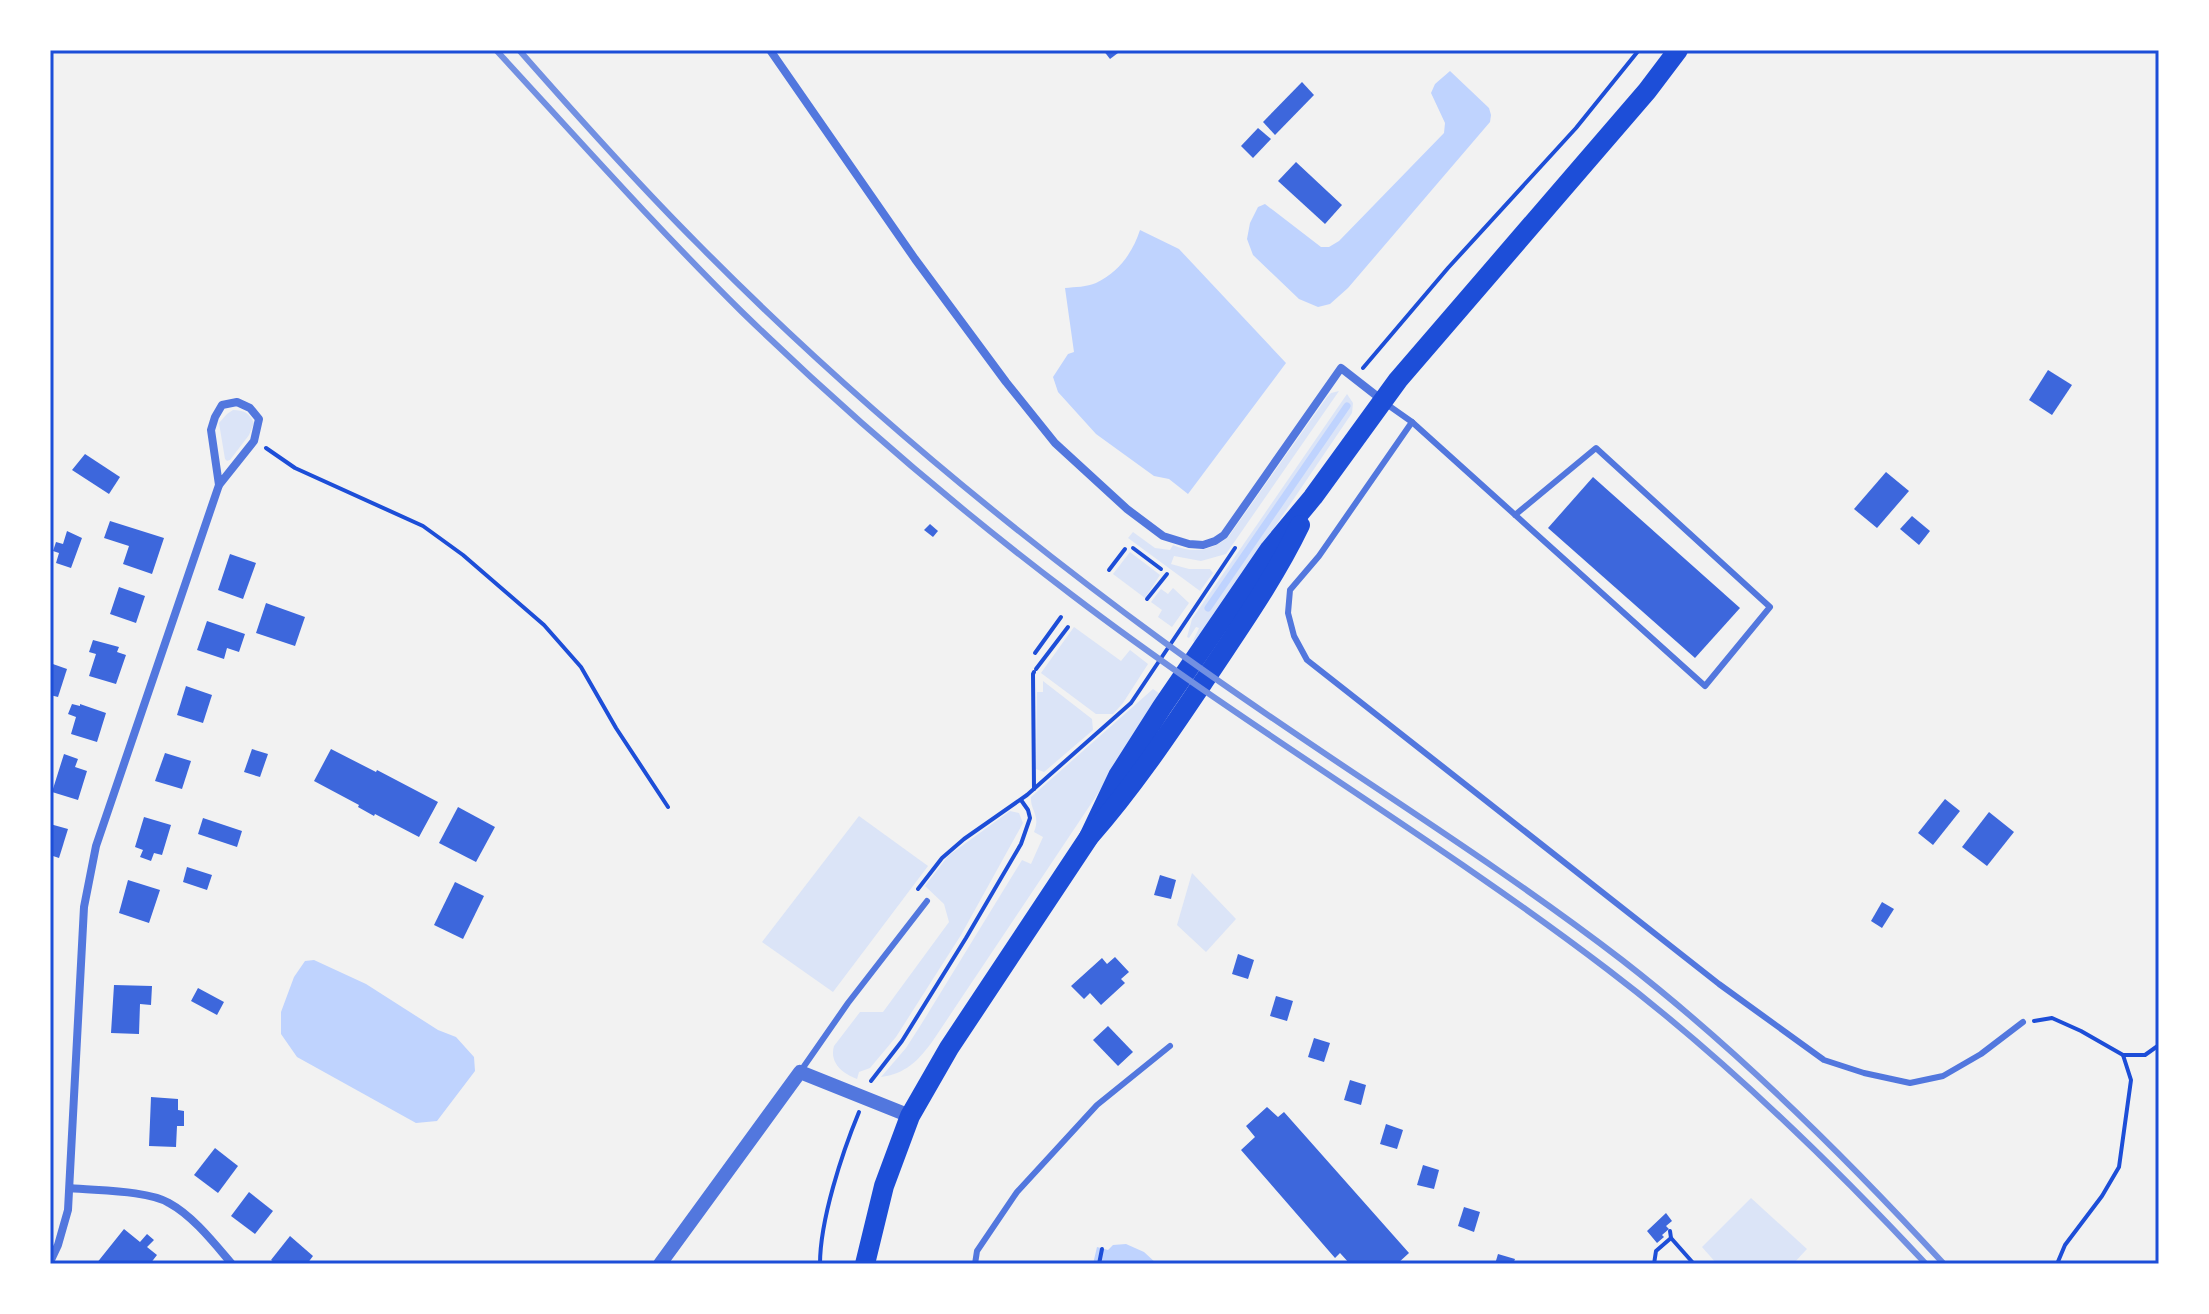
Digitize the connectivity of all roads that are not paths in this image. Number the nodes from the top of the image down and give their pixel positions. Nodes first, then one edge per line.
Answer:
1 (770, 50) edge
2 (1678, 50) edge
3 (1382, 400) junction
4 (1412, 422) junction
5 (219, 485) junction
6 (1515, 515) junction
7 (927, 901) dead end
8 (2023, 1022) dead end
9 (1170, 1046) dead end
10 (800, 1072) junction
11 (910, 1116) junction
12 (70, 1188) junction
13 (50, 1262) edge
14 (232, 1264) edge
15 (660, 1264) edge
16 (865, 1264) edge
17 (975, 1264) edge

1 - 3 street
2 - 3 main road
3 - 4 lane
3 - 11 main road
4 - 6 lane
4 - 8 lane
5 - 5 street
5 - 12 street
6 - 6 lane
7 - 10 lane
9 - 17 lane
10 - 11 street
10 - 15 street
11 - 16 main road
12 - 13 street
12 - 14 street

